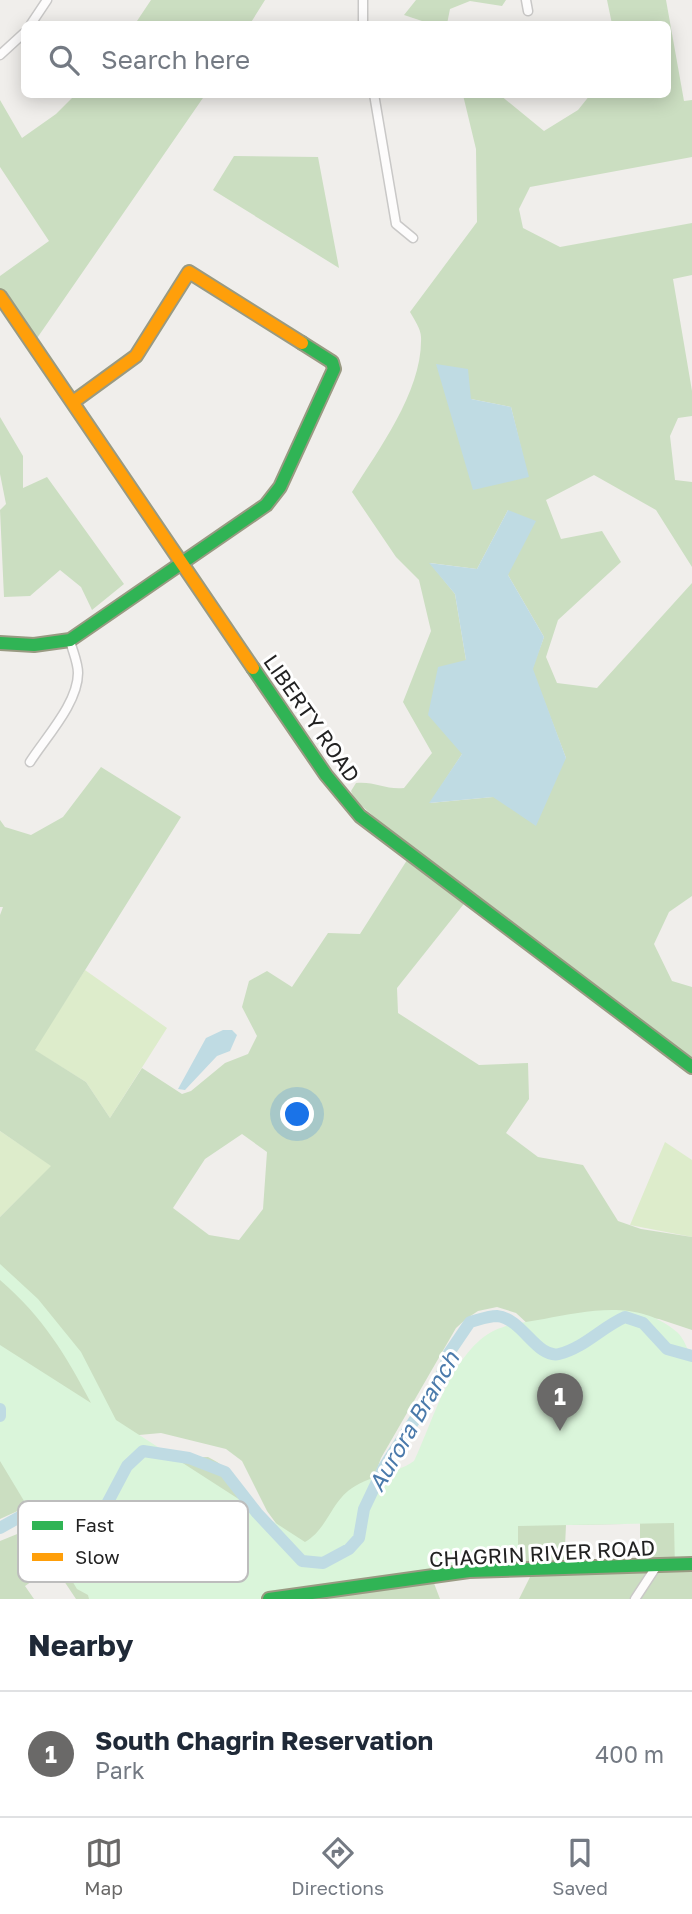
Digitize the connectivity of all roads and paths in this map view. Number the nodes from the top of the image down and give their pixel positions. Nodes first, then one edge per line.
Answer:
1 (47, 0) edge
2 (363, 0) edge
3 (526, 0) edge
4 (528, 11) dead end
5 (33, 21) edge
6 (363, 21) edge
7 (21, 36) edge
8 (0, 55) edge
9 (375, 98) edge
10 (413, 238) dead end
11 (0, 296) edge
12 (73, 402) junction
13 (184, 563) junction
14 (70, 640) junction
15 (0, 643) edge
16 (30, 762) dead end
17 (692, 1067) edge
18 (692, 1564) edge
19 (656, 1567) junction
20 (269, 1599) edge
21 (635, 1599) edge

1 - 5 street
2 - 6 street
3 - 4 street
7 - 8 street
9 - 10 street
11 - 12 street, LIBERTY ROAD
12 - 13 street, LIBERTY ROAD
12 - 13 street
13 - 14 street
13 - 17 street, LIBERTY ROAD
14 - 15 street
14 - 16 street
18 - 19 street, CHAGRIN RIVER ROAD
19 - 20 street, CHAGRIN RIVER ROAD
19 - 21 street

